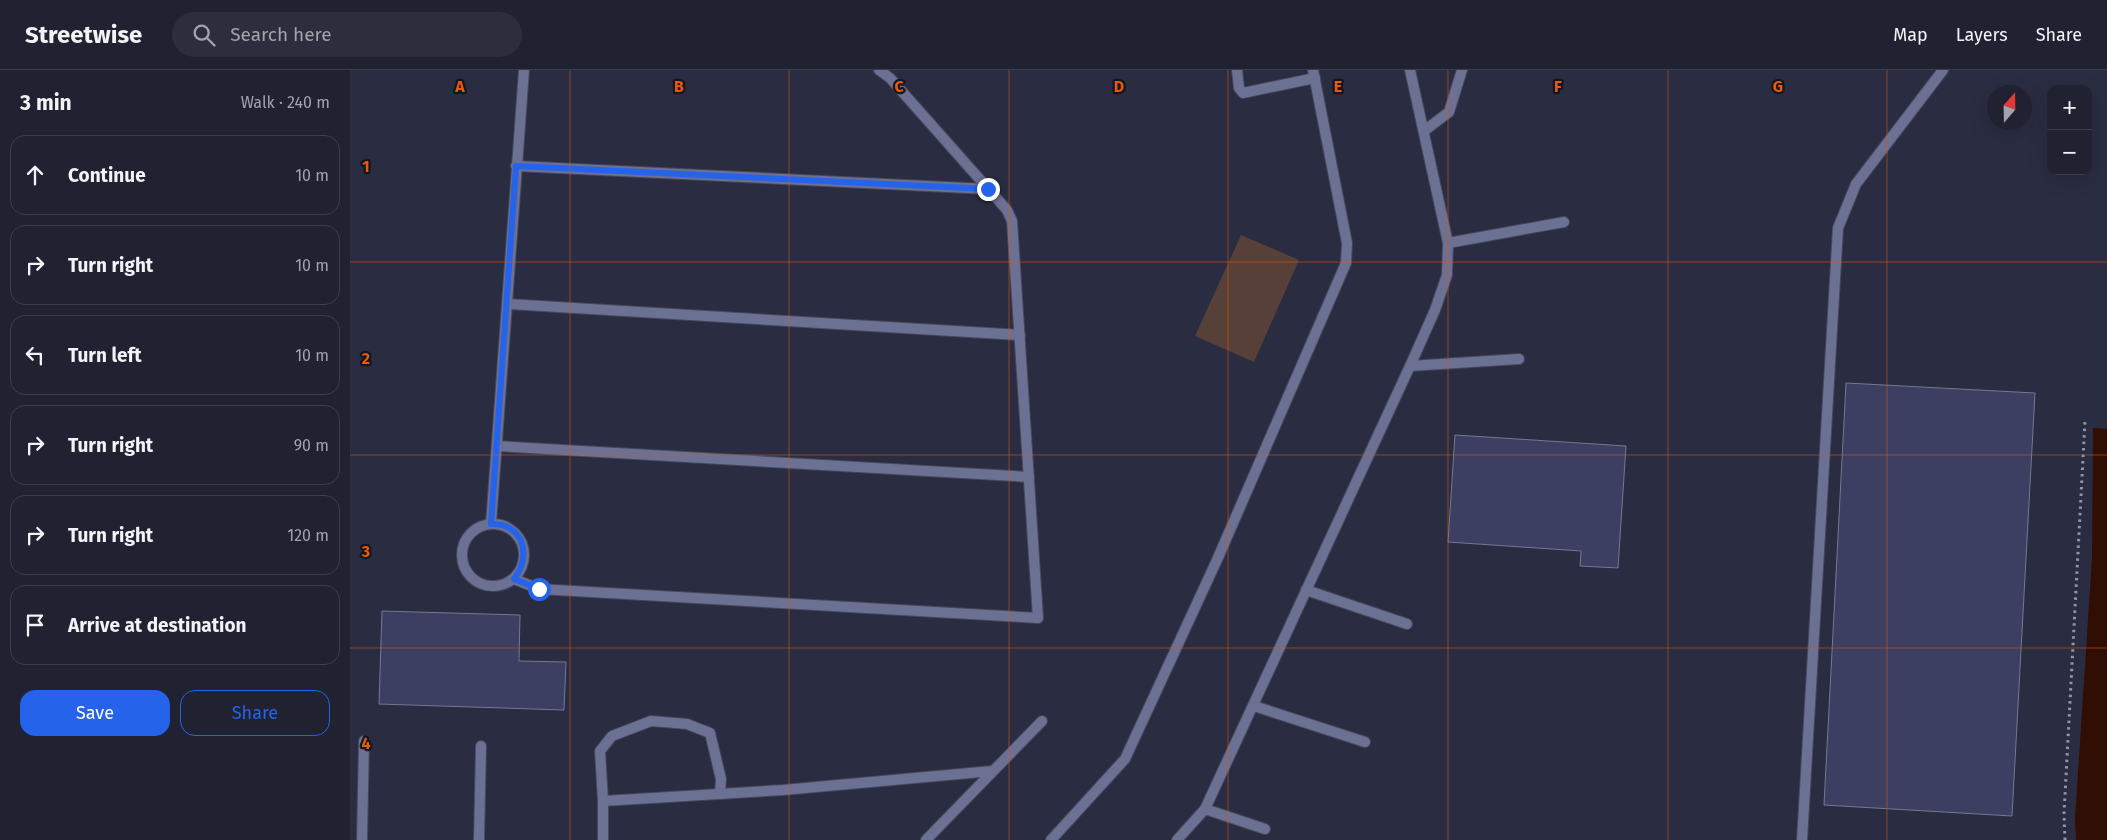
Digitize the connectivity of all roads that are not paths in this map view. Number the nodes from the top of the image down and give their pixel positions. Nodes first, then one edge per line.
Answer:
1 (524, 70) edge
2 (879, 70) edge
3 (1237, 70) edge
4 (1410, 70) edge
5 (1462, 70) edge
6 (1943, 70) edge
7 (1314, 74) edge
8 (1424, 131) junction
9 (516, 166) junction
10 (988, 189) junction
11 (1564, 222) dead end
12 (1448, 243) junction
13 (507, 304) junction
14 (1020, 336) junction
15 (1519, 359) dead end
16 (1410, 366) junction
17 (497, 446) junction
18 (1029, 477) junction
19 (491, 524) junction
20 (514, 579) junction
21 (1306, 590) junction
22 (1408, 624) dead end
23 (1254, 706) junction
24 (1042, 721) dead end
25 (364, 741) dead end
26 (1365, 742) dead end
27 (481, 746) dead end
28 (992, 771) junction
29 (720, 794) junction
30 (603, 801) junction
31 (1205, 809) junction
32 (1265, 829) dead end
33 (362, 840) edge
34 (479, 840) edge
35 (603, 840) edge
36 (926, 840) edge
37 (1051, 840) edge
38 (1177, 840) edge
39 (1802, 840) edge

1 - 9 street
2 - 10 street
3 - 7 street
4 - 8 street
5 - 8 street
6 - 39 street
7 - 37 street
8 - 12 street
9 - 10 street
9 - 13 street
10 - 14 street
11 - 12 street
12 - 16 street
13 - 14 street
13 - 17 street
14 - 18 street
15 - 16 street
16 - 21 street
17 - 18 street
17 - 19 street
18 - 20 street
19 - 20 street
19 - 20 street
21 - 22 street
21 - 23 street
23 - 26 street
23 - 31 street
24 - 28 street
25 - 33 street
27 - 34 street
28 - 29 street
28 - 36 street
29 - 30 street
29 - 30 street
30 - 35 street
31 - 32 street
31 - 38 street

